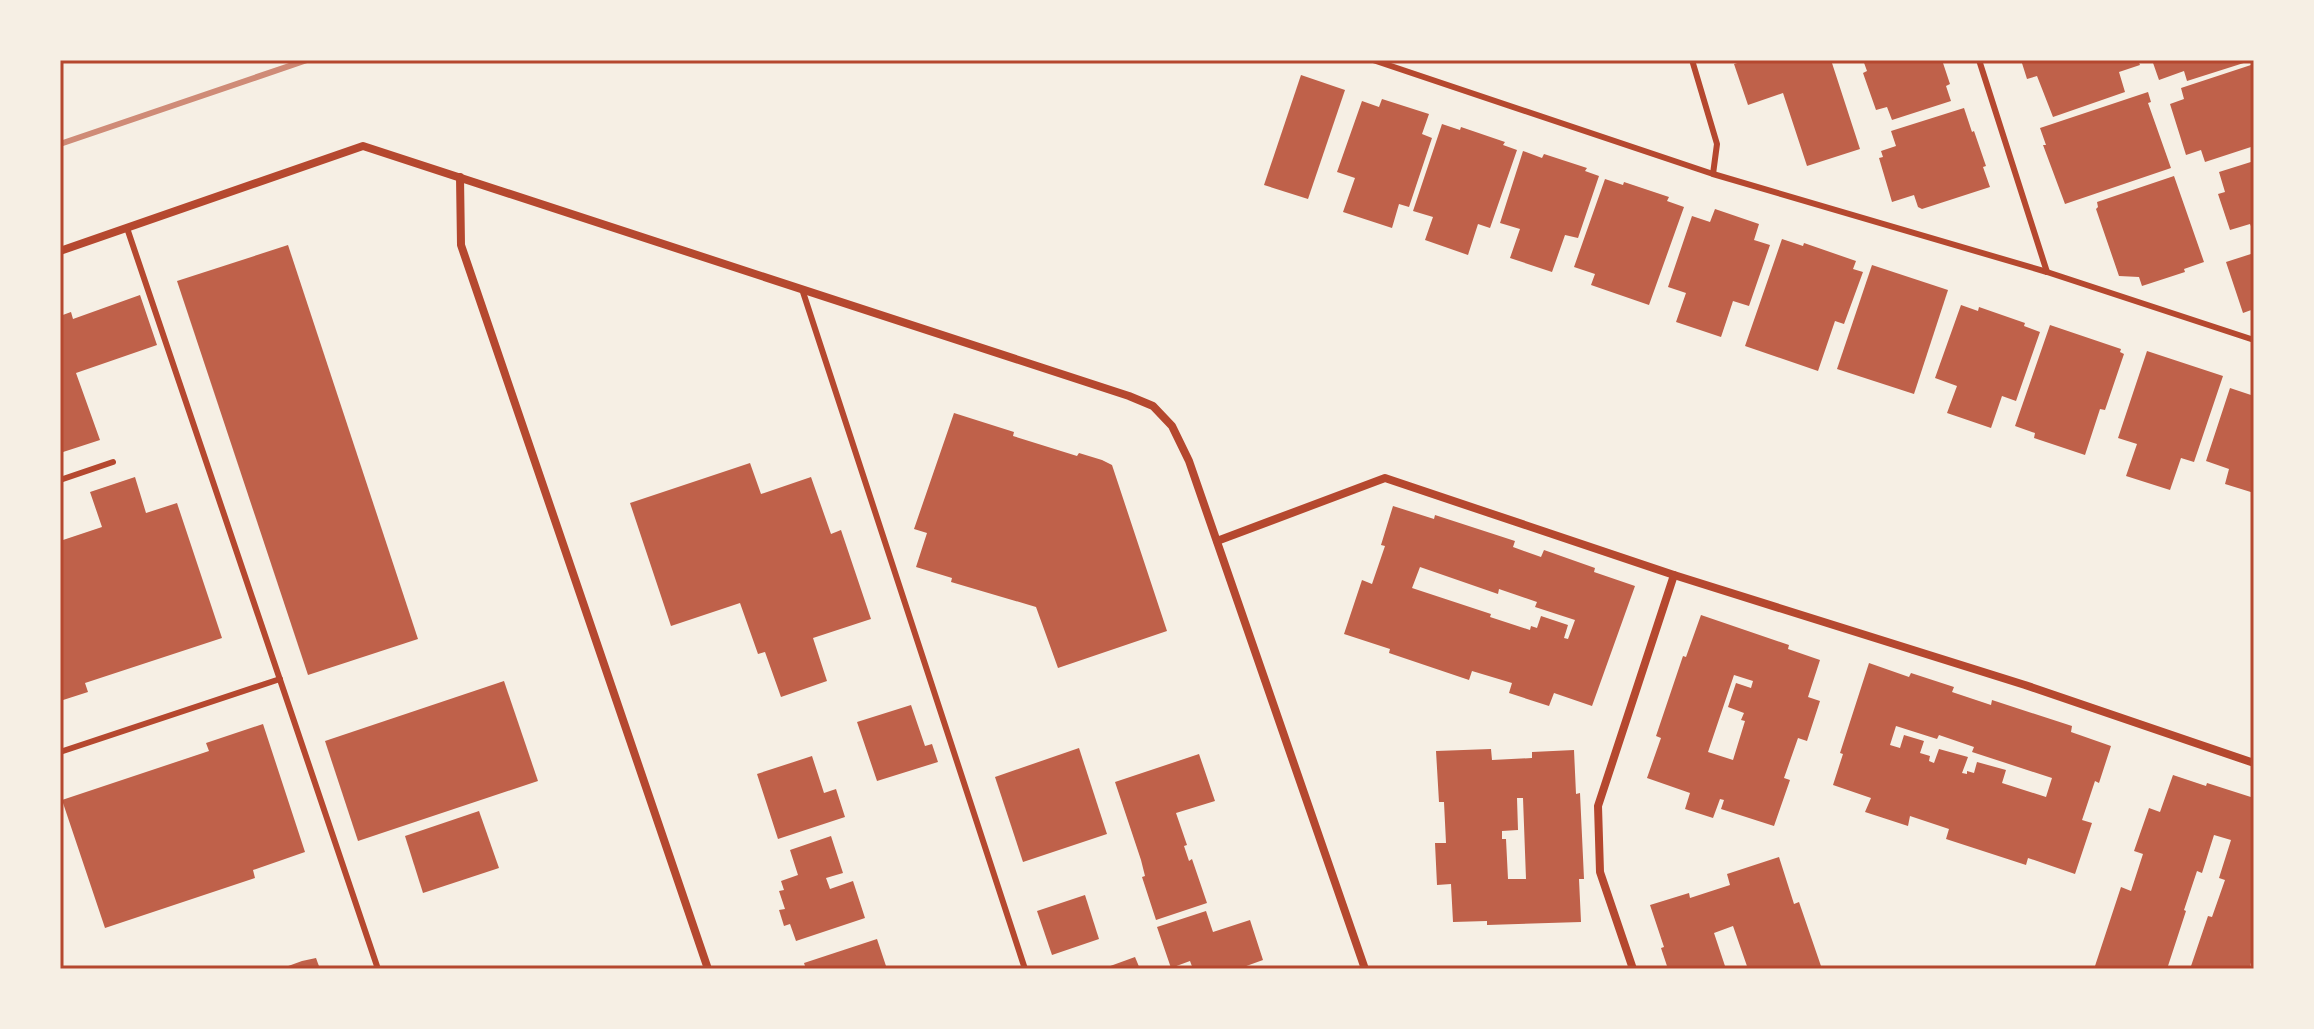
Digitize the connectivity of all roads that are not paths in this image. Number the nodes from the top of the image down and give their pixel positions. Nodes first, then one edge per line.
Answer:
1 (1373, 60) edge
2 (1692, 60) edge
3 (1979, 60) edge
4 (1713, 174) junction
5 (460, 177) junction
6 (127, 228) junction
7 (60, 251) edge
8 (2047, 272) junction
9 (802, 289) junction
10 (2254, 340) edge
11 (113, 462) dead end
12 (60, 480) edge
13 (1217, 541) junction
14 (1674, 575) junction
15 (280, 679) junction
16 (60, 752) edge
17 (2254, 763) edge
18 (378, 969) edge
19 (708, 969) edge
20 (1025, 969) edge
21 (1365, 969) edge
22 (1633, 969) edge

1 - 4 lane
2 - 4 lane
3 - 8 lane
4 - 8 lane
5 - 6 street
5 - 9 street
5 - 19 street
6 - 7 street
6 - 15 lane
8 - 10 lane
9 - 13 street
9 - 20 lane
11 - 12 lane
13 - 14 street
13 - 21 street
14 - 17 street
14 - 22 street
15 - 16 lane
15 - 18 lane

